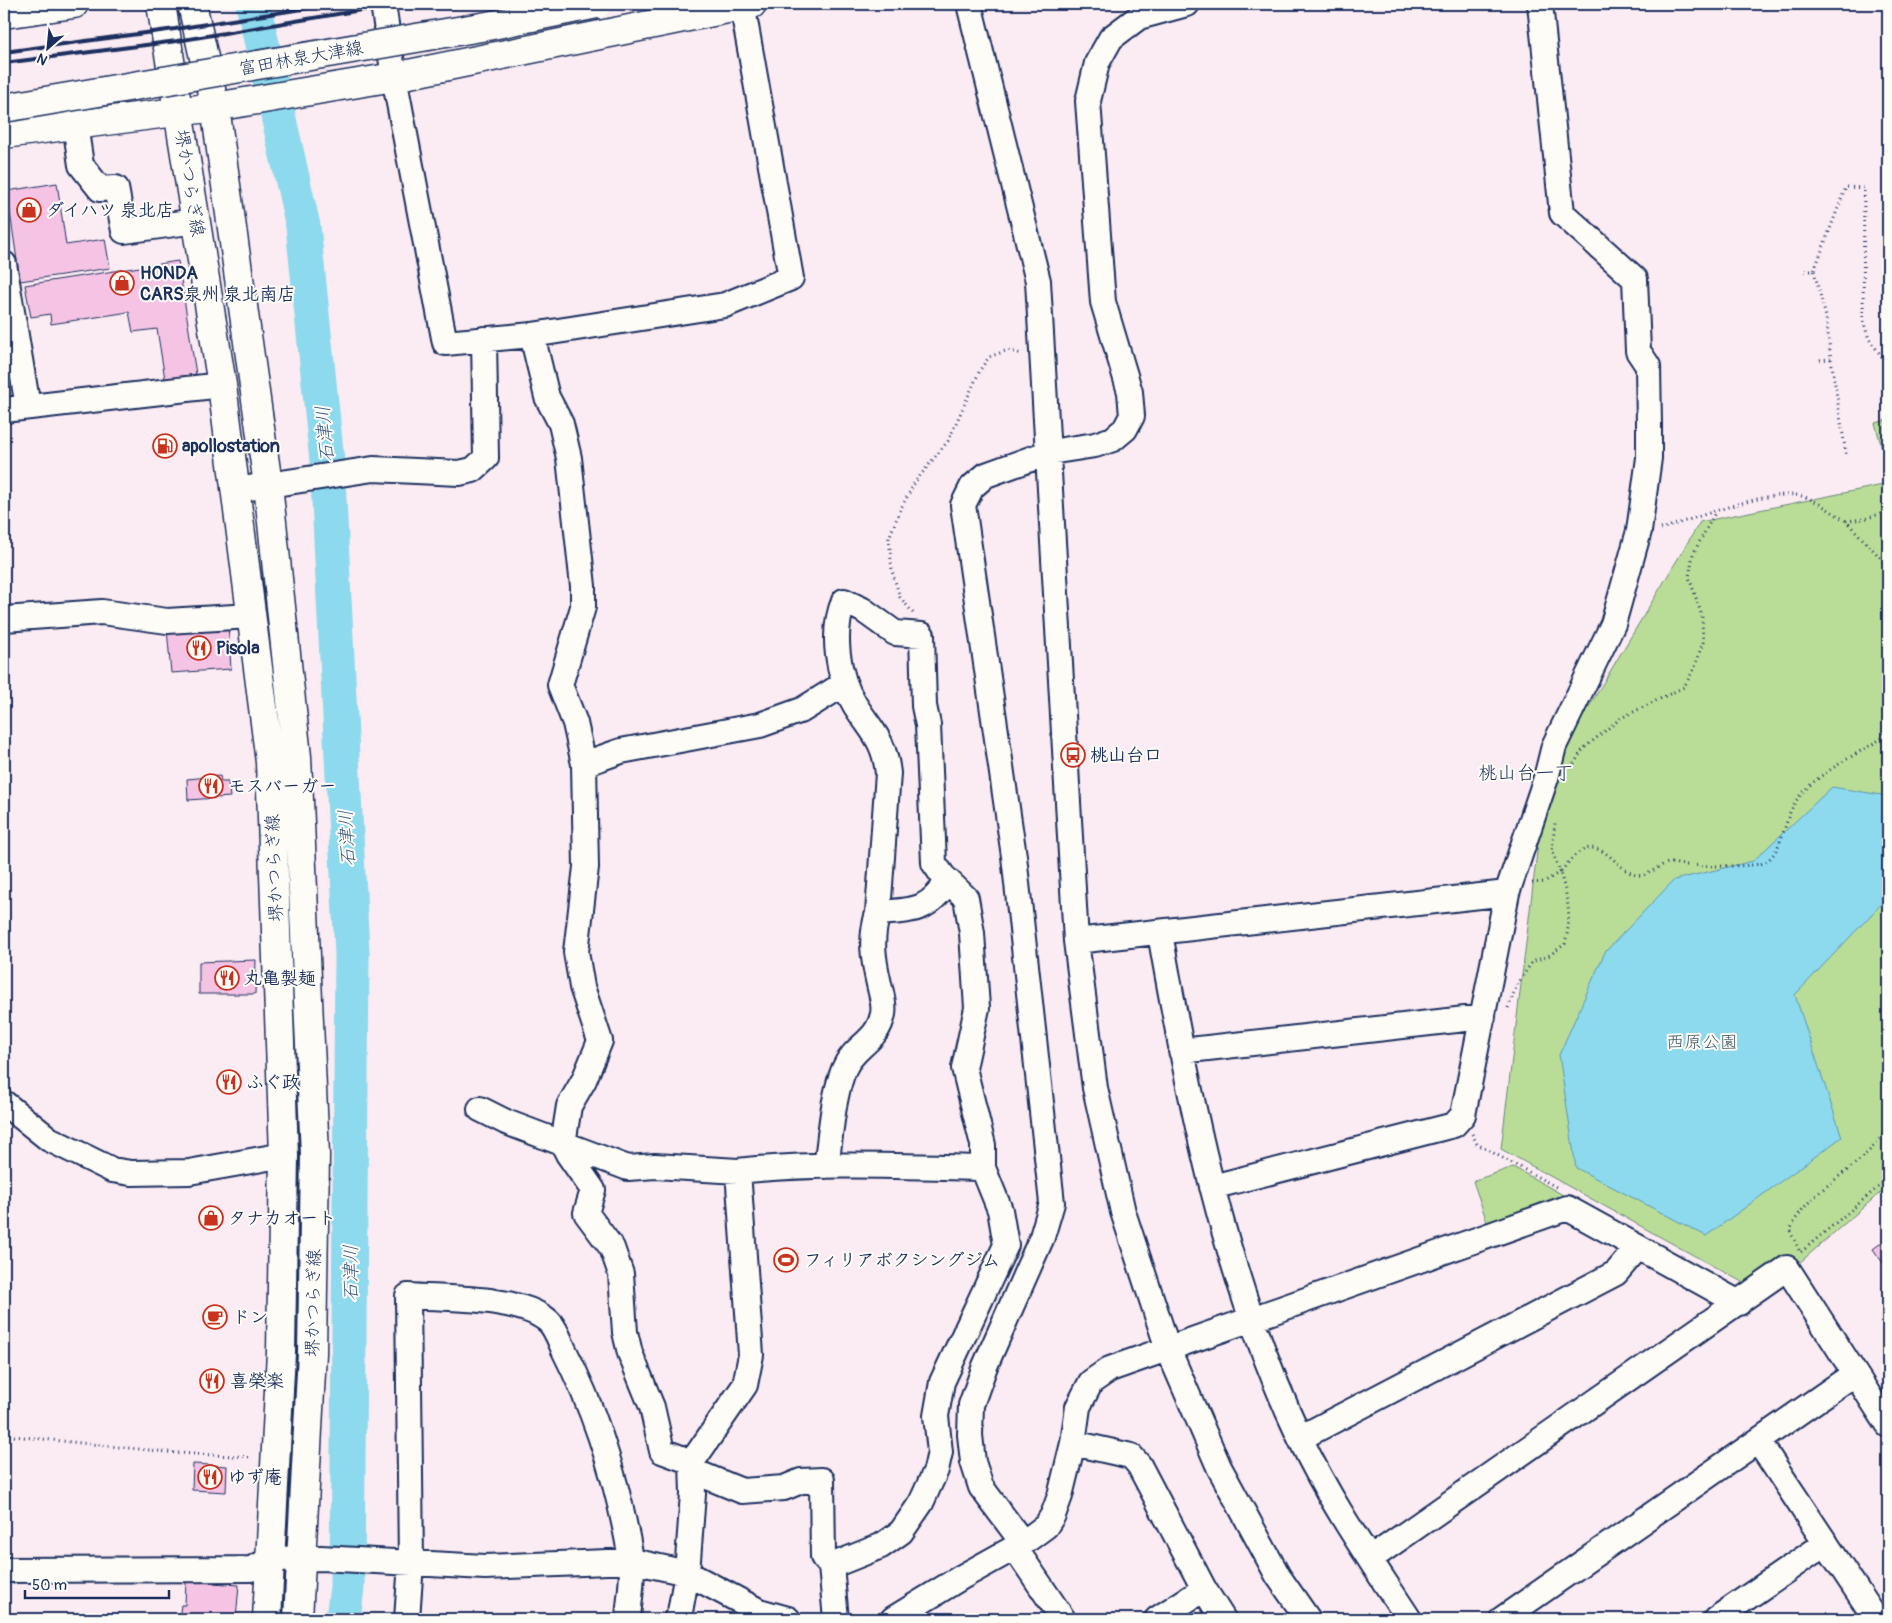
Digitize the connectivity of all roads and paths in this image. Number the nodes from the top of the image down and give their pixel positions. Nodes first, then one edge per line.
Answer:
1 (74, 4) edge
2 (161, 4) edge
3 (192, 4) edge
4 (383, 4) edge
5 (596, 4) edge
6 (969, 4) edge
7 (1187, 4) edge
8 (1540, 4) edge
9 (745, 5) edge
10 (4, 14) edge
11 (394, 78) junction
12 (224, 106) junction
13 (4, 108) edge
14 (177, 111) junction
15 (75, 124) junction
16 (4, 134) edge
17 (196, 221) junction
18 (4, 264) edge
19 (1805, 271) dead end
20 (1814, 271) junction
21 (532, 335) junction
22 (484, 339) junction
23 (1831, 359) junction
24 (1816, 360) dead end
25 (1043, 361) junction
26 (1888, 364) edge
27 (222, 384) junction
28 (28, 407) junction
29 (4, 410) edge
30 (1050, 452) junction
31 (1846, 454) dead end
32 (280, 483) junction
33 (236, 490) junction
34 (1888, 508) edge
35 (1716, 512) junction
36 (1886, 512) junction
37 (1846, 521) junction
38 (1639, 532) junction
39 (1887, 565) edge
40 (1888, 576) edge
41 (250, 616) junction
42 (4, 619) edge
43 (922, 635) junction
44 (844, 684) junction
45 (1888, 732) edge
46 (584, 764) junction
47 (1568, 772) dead end
48 (1556, 814) dead end
49 (1560, 872) junction
50 (948, 881) junction
51 (1529, 883) dead end
52 (1506, 894) junction
53 (878, 913) junction
54 (1160, 933) junction
55 (1076, 941) junction
56 (1495, 1015) junction
57 (1181, 1051) junction
58 (4, 1104) edge
59 (480, 1109) dead end
60 (1888, 1125) edge
61 (1471, 1132) dead end
62 (564, 1144) junction
63 (284, 1155) junction
64 (826, 1166) junction
65 (983, 1168) junction
66 (738, 1171) junction
67 (1888, 1179) edge
68 (1212, 1187) junction
69 (1563, 1191) dead end
70 (1638, 1247) junction
71 (1794, 1260) junction
72 (1739, 1303) junction
73 (1252, 1320) junction
74 (1168, 1349) junction
75 (1854, 1374) junction
76 (1888, 1425) edge
77 (4, 1435) edge
78 (1300, 1438) junction
79 (1758, 1441) junction
80 (1073, 1443) junction
81 (276, 1458) junction
82 (692, 1467) junction
83 (1826, 1544) junction
84 (1019, 1546) junction
85 (315, 1558) junction
86 (272, 1559) junction
87 (1370, 1559) junction
88 (632, 1561) junction
89 (411, 1563) junction
90 (832, 1566) junction
91 (4, 1570) edge
92 (687, 1573) junction
93 (1204, 1589) junction
94 (759, 1615) edge
95 (267, 1619) edge
96 (298, 1619) edge
97 (406, 1619) edge
98 (628, 1619) edge
99 (676, 1619) edge
100 (788, 1619) edge
101 (836, 1619) edge
102 (894, 1619) edge
103 (1064, 1619) edge
104 (1157, 1619) edge
105 (1223, 1619) edge
106 (1308, 1619) edge
107 (1409, 1619) edge
108 (1502, 1619) edge
109 (1716, 1619) edge
110 (1876, 1619) edge

1 - 10 main road
2 - 14 main road, 堺かつらぎ線
3 - 12 main road, 堺かつらぎ線
4 - 11 street
5 - 13 main road, 富田林泉大津線, bridge
6 - 25 street
7 - 30 street
8 - 38 street
9 - 11 main road
9 - 21 street
11 - 12 main road
11 - 22 street
12 - 14 main road
12 - 32 main road, 堺かつらぎ線
14 - 15 main road
14 - 17 main road, 堺かつらぎ線
15 - 16 main road
15 - 17 street
17 - 27 main road, 堺かつらぎ線
18 - 28 street
19 - 20 path
20 - 23 path
20 - 26 path
21 - 22 street
21 - 46 street
22 - 32 street
23 - 24 path
23 - 31 path
25 - 30 street
25 - 43 path
27 - 28 street
27 - 33 main road, 堺かつらぎ線
28 - 29 street
30 - 55 street
30 - 84 street
32 - 33 street
32 - 85 main road, 堺かつらぎ線
33 - 41 main road, 堺かつらぎ線
34 - 36 path
35 - 37 path
35 - 38 path
35 - 47 path
36 - 37 path
36 - 39 path
37 - 39 path
38 - 52 street
39 - 40 path
41 - 42 street
41 - 63 main road, 堺かつらぎ線
43 - 44 street
43 - 50 street
44 - 46 street
44 - 53 street
45 - 49 path
46 - 62 street
48 - 49 path
49 - 51 path
49 - 56 path
50 - 53 street
50 - 65 street
52 - 54 street
52 - 56 street
53 - 64 street
54 - 55 street
54 - 57 street
55 - 74 street
56 - 57 street
56 - 68 street
57 - 68 street
58 - 63 street
59 - 62 street
60 - 71 path
61 - 69 path
62 - 66 street
62 - 82 street
63 - 81 main road, 堺かつらぎ線
64 - 65 street
64 - 66 street
65 - 90 street
66 - 82 street
67 - 71 path
68 - 73 street
70 - 72 street
70 - 73 street
70 - 78 street
71 - 72 street
71 - 75 street
72 - 87 street
73 - 74 street
73 - 78 street
74 - 80 street
74 - 106 street
75 - 76 street
75 - 79 street
77 - 81 path
78 - 87 street
79 - 83 street
79 - 108 street
80 - 84 street
80 - 93 street
81 - 86 main road, 堺かつらぎ線
82 - 90 street
82 - 92 street
83 - 109 street
83 - 110 street
84 - 102 street
84 - 103 street
85 - 86 street
85 - 89 street
85 - 96 main road, 堺かつらぎ線
86 - 91 street
86 - 95 main road, 堺かつらぎ線
87 - 107 street
88 - 89 street
88 - 89 street
88 - 92 street
88 - 98 street
89 - 97 street
90 - 101 street
92 - 94 street
92 - 99 street
93 - 104 street
93 - 105 street
94 - 100 street

